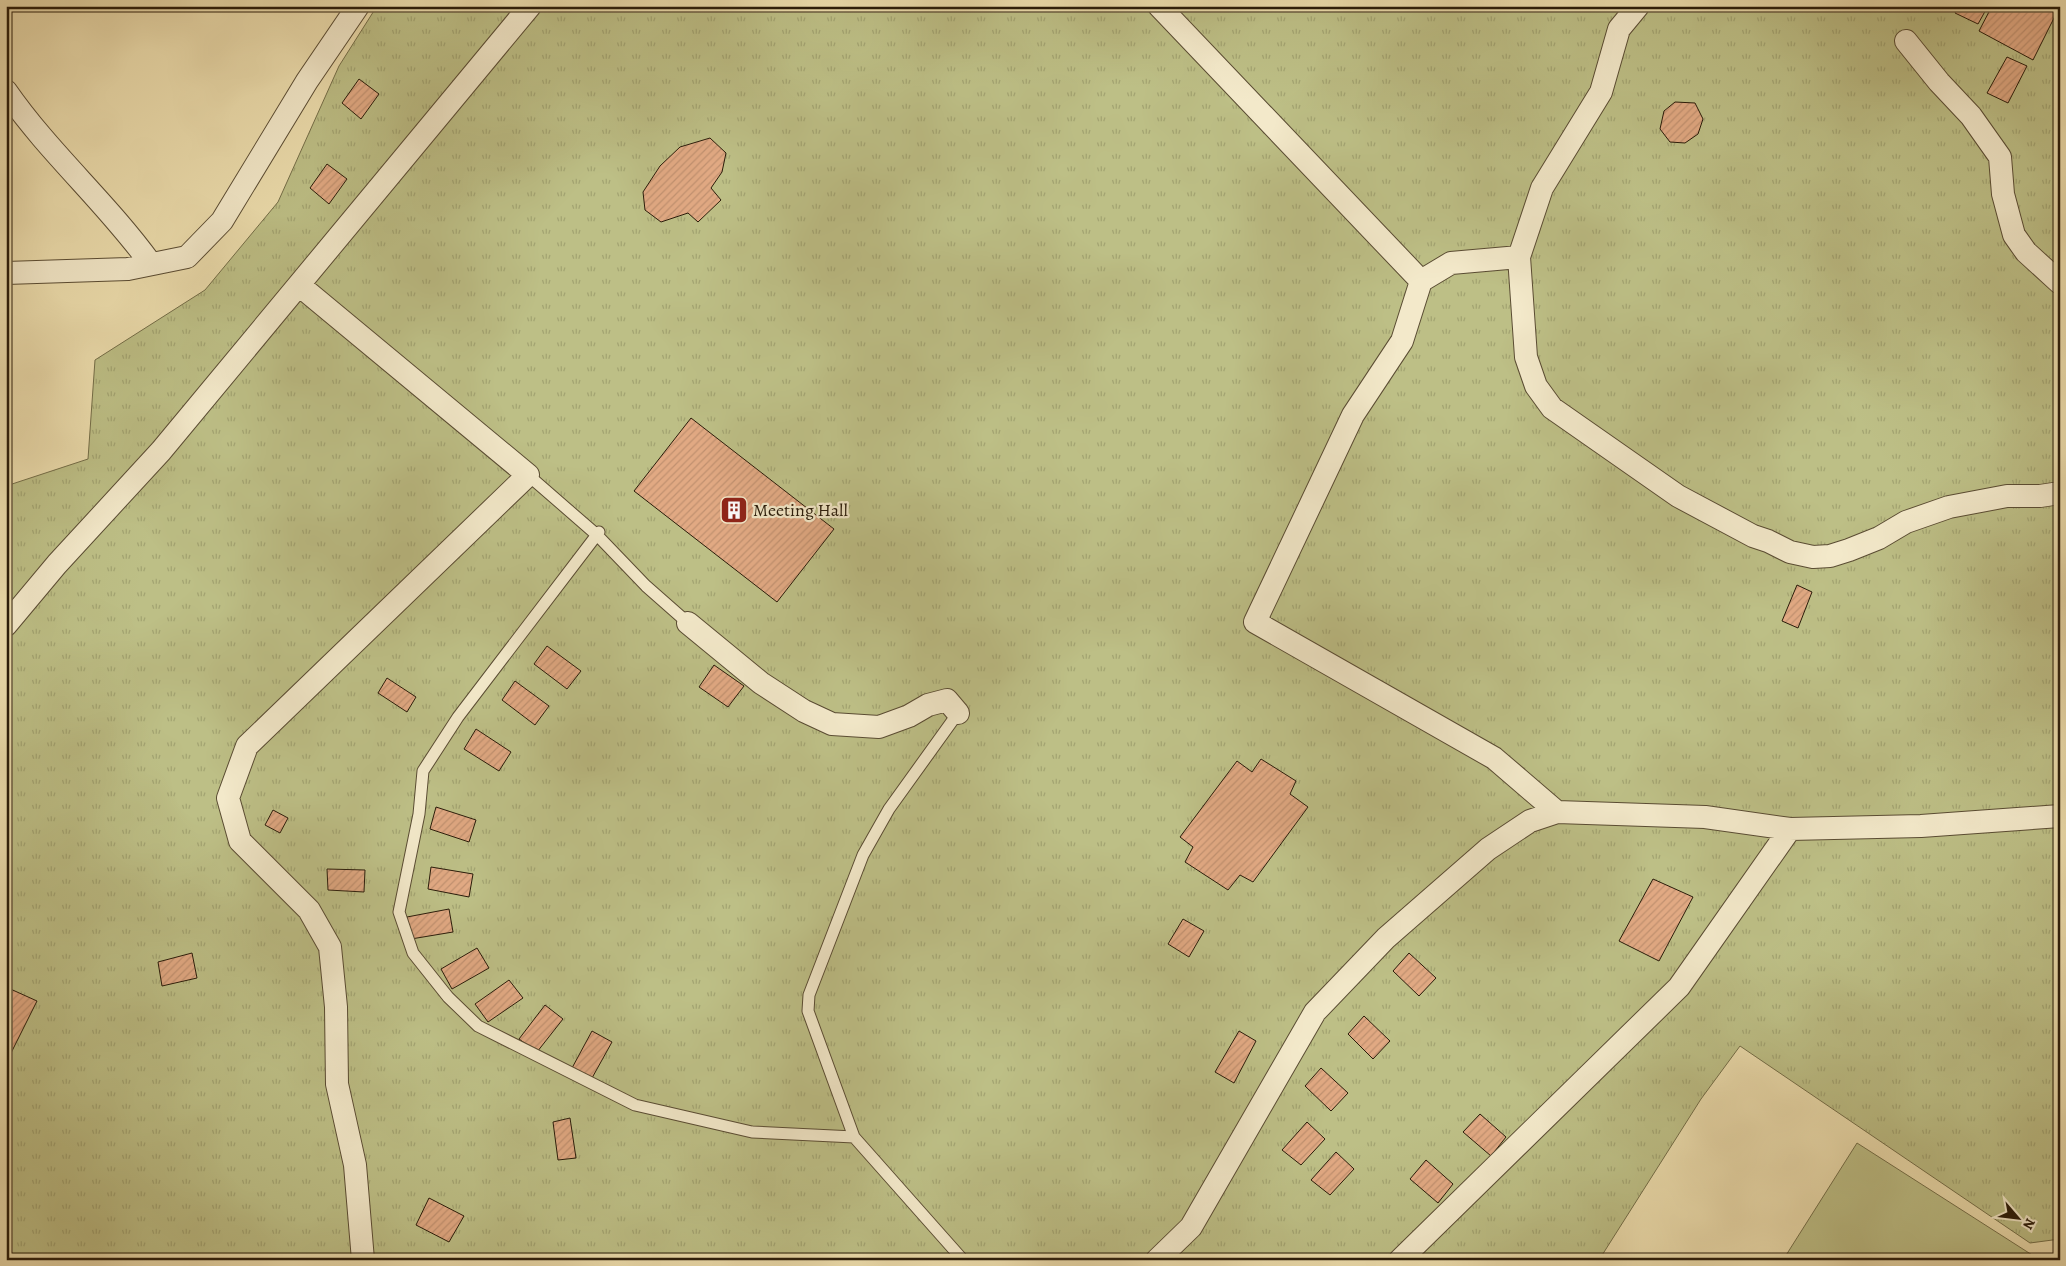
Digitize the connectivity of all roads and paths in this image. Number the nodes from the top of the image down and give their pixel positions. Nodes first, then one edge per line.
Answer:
1 (530, 6) edge
2 (1159, 6) edge
3 (1638, 6) edge
4 (352, 9) edge
5 (1906, 41) dead end
6 (6, 91) edge
7 (1519, 257) junction
8 (151, 264) junction
9 (6, 273) edge
10 (1421, 280) junction
11 (2060, 282) edge
12 (299, 285) junction
13 (528, 475) junction
14 (2060, 493) edge
15 (598, 534) junction
16 (688, 623) joint
17 (6, 625) edge
18 (958, 713) joint
19 (1557, 812) junction
20 (2060, 816) edge
21 (1790, 829) junction
22 (854, 1137) junction
23 (363, 1260) edge
24 (963, 1260) edge
25 (1157, 1260) edge
26 (1400, 1260) edge

1 - 12 street
2 - 10 street
3 - 7 street
4 - 8 street
5 - 11 street
6 - 8 street
7 - 10 street
7 - 14 street
8 - 9 street
10 - 19 street
12 - 13 street
12 - 17 street
13 - 15 lane
13 - 23 street
15 - 16 lane
15 - 22 lane
16 - 18 street
18 - 22 lane
19 - 21 street
19 - 25 street
20 - 21 street
21 - 26 street
22 - 24 lane

